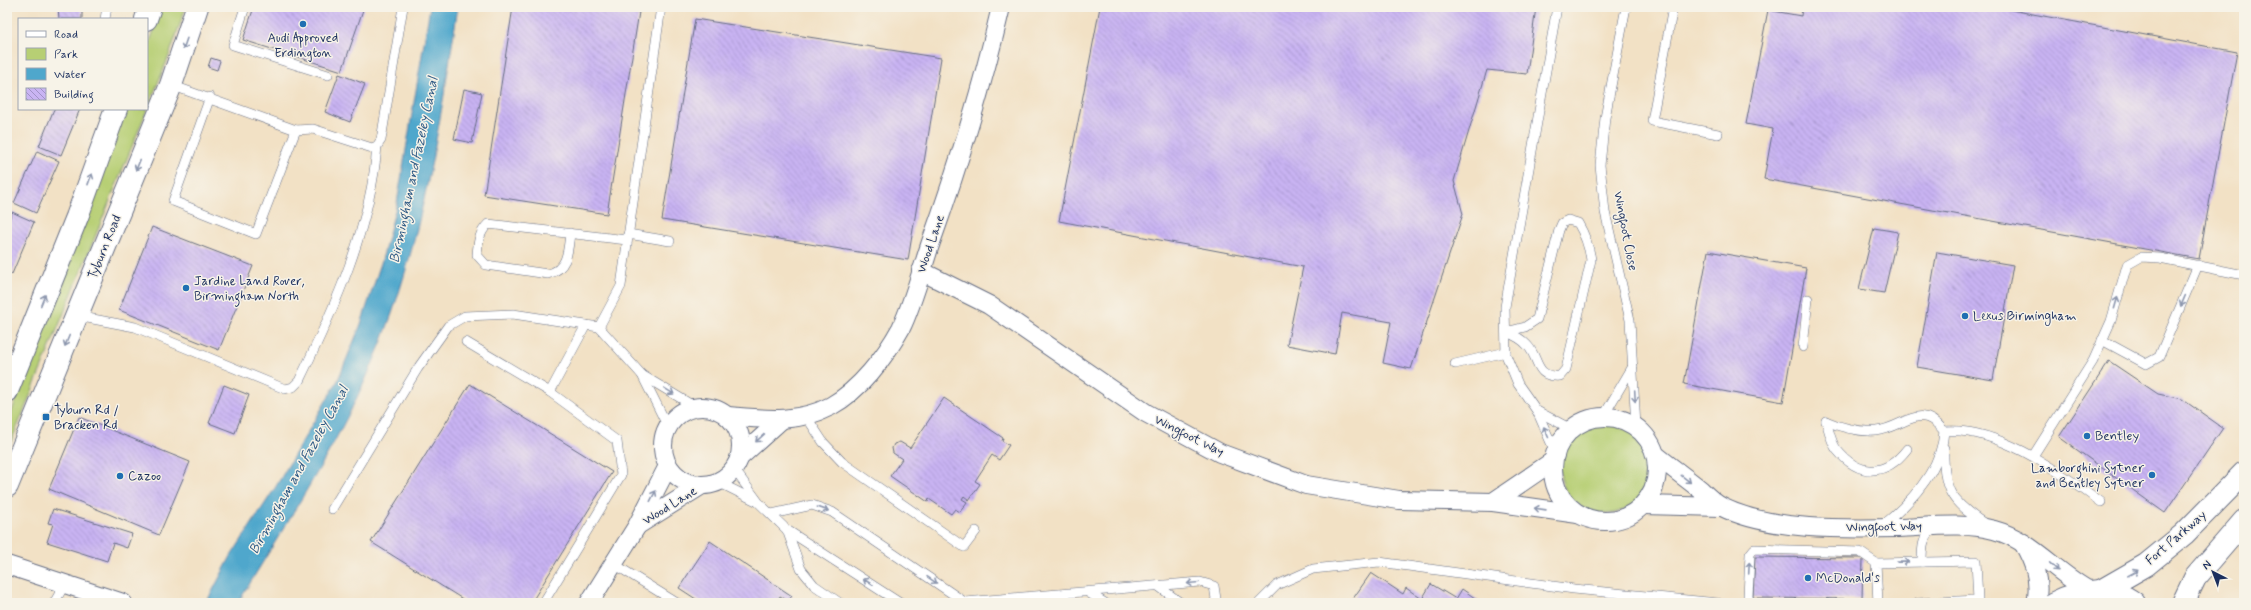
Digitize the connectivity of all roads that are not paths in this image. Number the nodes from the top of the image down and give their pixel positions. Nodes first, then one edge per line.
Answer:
1 (107, 7) edge
2 (150, 7) edge
3 (197, 7) edge
4 (245, 7) edge
5 (403, 7) edge
6 (661, 7) edge
7 (1001, 7) edge
8 (1557, 7) edge
9 (1626, 7) edge
10 (1673, 7) edge
11 (105, 18) edge
12 (146, 18) edge
13 (328, 75) dead end
14 (171, 85) junction
15 (210, 97) junction
16 (116, 110) edge
17 (296, 130) junction
18 (1718, 134) dead end
19 (377, 146) junction
20 (570, 233) junction
21 (628, 237) junction
22 (670, 241) dead end
23 (2198, 265) junction
24 (921, 271) junction
25 (2244, 274) edge
26 (1808, 299) dead end
27 (77, 316) junction
28 (586, 325) junction
29 (599, 327) junction
30 (1506, 332) junction
31 (2102, 340) junction
32 (466, 342) dead end
33 (1804, 347) dead end
34 (1506, 352) junction
35 (1454, 364) dead end
36 (1633, 366) junction
37 (642, 375) junction
38 (7, 391) edge
39 (550, 392) junction
40 (697, 408) junction
41 (1536, 411) junction
42 (727, 416) junction
43 (806, 416) junction
44 (1603, 417) junction
45 (781, 420) junction
46 (668, 427) junction
47 (1636, 427) junction
48 (1571, 429) junction
49 (1944, 432) junction
50 (1944, 445) junction
51 (1907, 449) dead end
52 (1656, 455) junction
53 (2033, 456) junction
54 (1554, 457) junction
55 (737, 463) junction
56 (668, 466) junction
57 (2244, 473) edge
58 (710, 484) junction
59 (7, 486) edge
60 (1493, 502) junction
61 (2101, 502) dead end
62 (760, 503) junction
63 (1644, 505) junction
64 (1721, 507) junction
65 (332, 509) dead end
66 (772, 514) junction
67 (1578, 514) junction
68 (2244, 521) edge
69 (637, 526) junction
70 (1938, 526) junction
71 (1880, 528) junction
72 (787, 530) junction
73 (1995, 530) junction
74 (976, 531) dead end
75 (2023, 543) junction
76 (1922, 562) junction
77 (1876, 563) junction
78 (614, 564) junction
79 (7, 565) edge
80 (65, 584) junction
81 (1158, 586) junction
82 (2094, 591) junction
83 (1090, 593) junction
84 (545, 600) dead end
85 (1027, 600) edge
86 (1960, 602) edge
87 (54, 603) edge
88 (123, 603) edge
89 (590, 603) edge
90 (677, 603) edge
91 (840, 603) edge
92 (900, 603) edge
93 (966, 603) edge
94 (1105, 603) edge
95 (1181, 603) edge
96 (1214, 603) edge
97 (1260, 603) edge
98 (1718, 603) edge
99 (1754, 603) edge
100 (1878, 603) edge
101 (1918, 603) edge
102 (1925, 603) edge
103 (2036, 603) edge
104 (2054, 603) edge
105 (2134, 603) edge
106 (2183, 603) edge

1 - 11 lane
2 - 12 main road
3 -> 14 main road, Tyburn Road
4 - 13 lane
5 - 19 lane
6 - 21 lane
7 - 24 street, Wood Lane
8 - 30 lane
9 - 36 lane, Wingfoot Close
10 - 18 lane
14 - 15 lane
14 -> 27 main road, Tyburn Road
15 - 17 lane
15 - 17 lane
38 -> 16 main road
17 - 19 lane
19 - 27 lane
20 - 20 lane
20 - 21 lane
21 - 22 lane
21 - 29 lane
23 - 25 lane
31 -> 23 lane
23 -> 31 lane
24 - 43 street, Wood Lane
24 - 60 street, Wingfoot Way
26 - 33 lane
27 -> 59 main road, Tyburn Road
28 - 29 lane
28 - 39 lane
28 - 65 lane
29 - 37 lane
30 - 30 lane
30 - 34 lane
31 - 53 lane
32 - 39 lane
34 - 35 lane
34 - 41 lane
36 - 44 lane
36 -> 47 lane, Wingfoot Close
37 -> 40 lane
37 - 46 lane
39 - 84 lane
40 - 42 street
40 - 46 street
41 - 48 lane
54 -> 41 lane
42 - 45 street, Wood Lane
42 - 55 street
43 - 45 street, Wood Lane
43 - 74 lane
44 - 47 street
44 - 48 street
45 -> 55 street
46 - 56 street
47 - 52 street
48 - 54 street
49 - 50 lane
49 - 51 lane
49 - 53 lane
50 - 71 lane
50 - 73 lane
52 - 63 street
52 -> 64 street, Wingfoot Way
53 - 61 lane
54 - 60 street
54 - 67 street
55 - 58 street
55 - 62 lane
56 - 58 street
69 -> 56 street, Wood Lane
82 -> 57 main road, Fort Parkway
58 - 62 lane
58 - 69 street, Wood Lane
67 -> 60 street, Wingfoot Way
62 - 66 lane
63 - 64 street, Wingfoot Way
63 - 67 street
64 - 71 street, Wingfoot Way
66 - 72 lane
66 -> 93 lane
68 - 106 main road
69 - 78 street, Wood Lane
70 - 71 street, Wingfoot Way
70 - 73 street, Wingfoot Way
70 - 76 lane
72 - 91 lane
92 -> 72 lane
73 - 75 street, Wingfoot Way
75 -> 82 street, Wingfoot Way
75 - 103 street
77 -> 76 lane
76 - 86 lane
99 -> 77 lane
77 - 100 lane
78 - 89 street, Wood Lane
78 - 90 lane
79 - 80 street
80 - 87 lane
80 - 88 street
81 - 83 lane
81 - 95 lane
96 -> 81 lane
82 - 104 main road, Fort Parkway
82 - 105 main road, Fort Parkway
83 - 85 lane
83 - 94 lane
85 - 93 lane
86 - 102 lane
97 - 98 lane
101 - 102 lane

